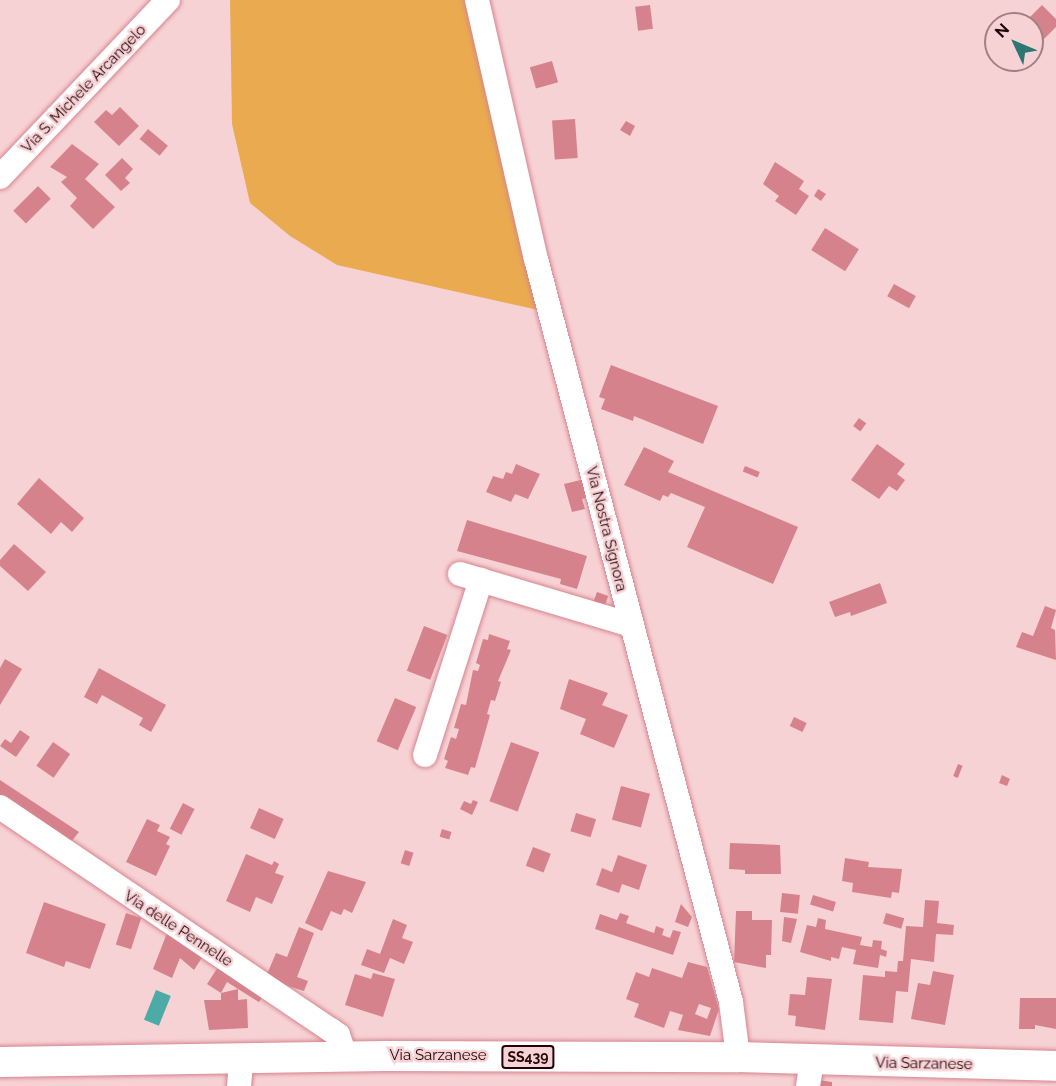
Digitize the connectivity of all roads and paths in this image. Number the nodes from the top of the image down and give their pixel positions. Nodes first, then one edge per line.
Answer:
1 (168, 0) edge
2 (477, 0) edge
3 (0, 177) edge
4 (631, 625) junction
5 (425, 755) dead end
6 (0, 807) edge
7 (346, 1058) junction
8 (738, 1058) junction
9 (0, 1062) edge
10 (1056, 1066) edge
11 (240, 1073) edge
12 (810, 1074) edge

1 - 3 street, Via S. Michele Arcangelo
2 - 4 street, Via Nostra Signora
4 - 5 street
4 - 8 street, Via Nostra Signora
6 - 7 street, Via delle Pennelle
7 - 8 main road, Via Sarzanese / SS439
7 - 11 main road, Via Sarzanese / SS439
8 - 12 main road, Via Sarzanese / SS439
9 - 11 main road, Via Sarzanese / SS439
10 - 12 main road, Via Sarzanese / SS439

